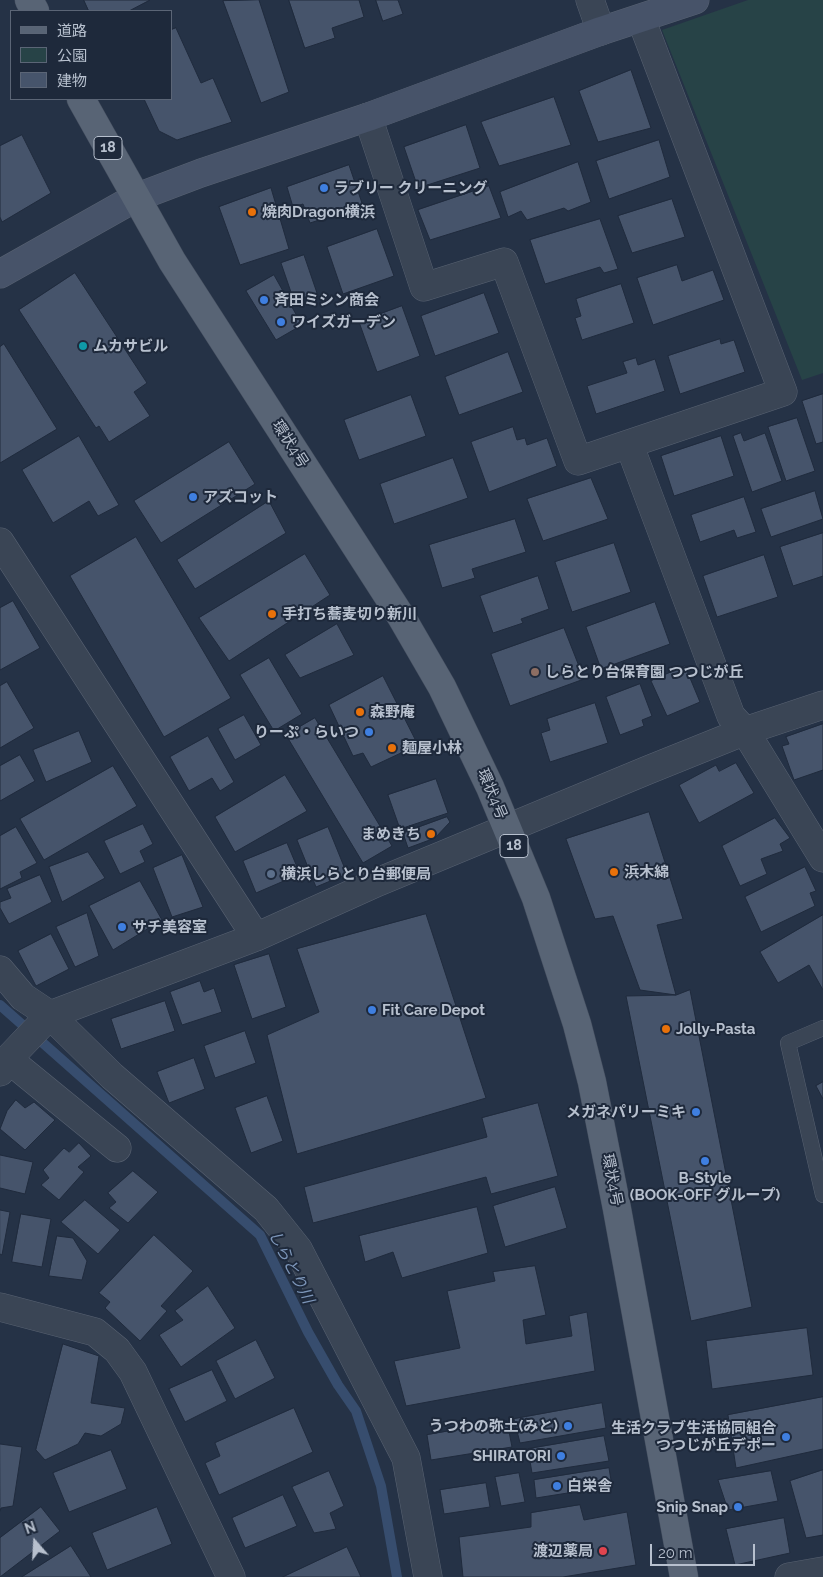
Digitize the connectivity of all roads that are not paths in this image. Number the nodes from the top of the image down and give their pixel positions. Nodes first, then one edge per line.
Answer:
1 (590, 0) edge
2 (695, 0) edge
3 (641, 19) junction
4 (601, 31) junction
5 (81, 100) edge
6 (368, 117) junction
7 (135, 198) junction
8 (0, 274) edge
9 (628, 444) junction
10 (0, 542) edge
11 (823, 705) edge
12 (745, 731) junction
13 (507, 828) junction
14 (823, 858) edge
15 (256, 937) junction
16 (0, 970) edge
17 (48, 1017) junction
18 (823, 1028) edge
19 (7, 1062) edge
20 (118, 1148) dead end
21 (823, 1195) edge
22 (0, 1307) edge
23 (823, 1571) edge
24 (231, 1577) edge
25 (428, 1577) edge
26 (684, 1577) edge
27 (789, 1577) edge

1 - 4 street
2 - 3 street
3 - 4 street
3 - 9 street
4 - 6 street
5 - 7 main road, 環状4号 / 18
6 - 7 street
6 - 9 street
7 - 8 street
7 - 13 main road, 環状4号 / 18
9 - 12 street
10 - 15 street
11 - 12 street
12 - 13 street
12 - 14 street
13 - 15 street
13 - 26 main road, 環状4号 / 18
15 - 17 street
16 - 17 street
17 - 19 street
17 - 25 street
18 - 21 lane
19 - 20 street
22 - 24 street
23 - 27 street

